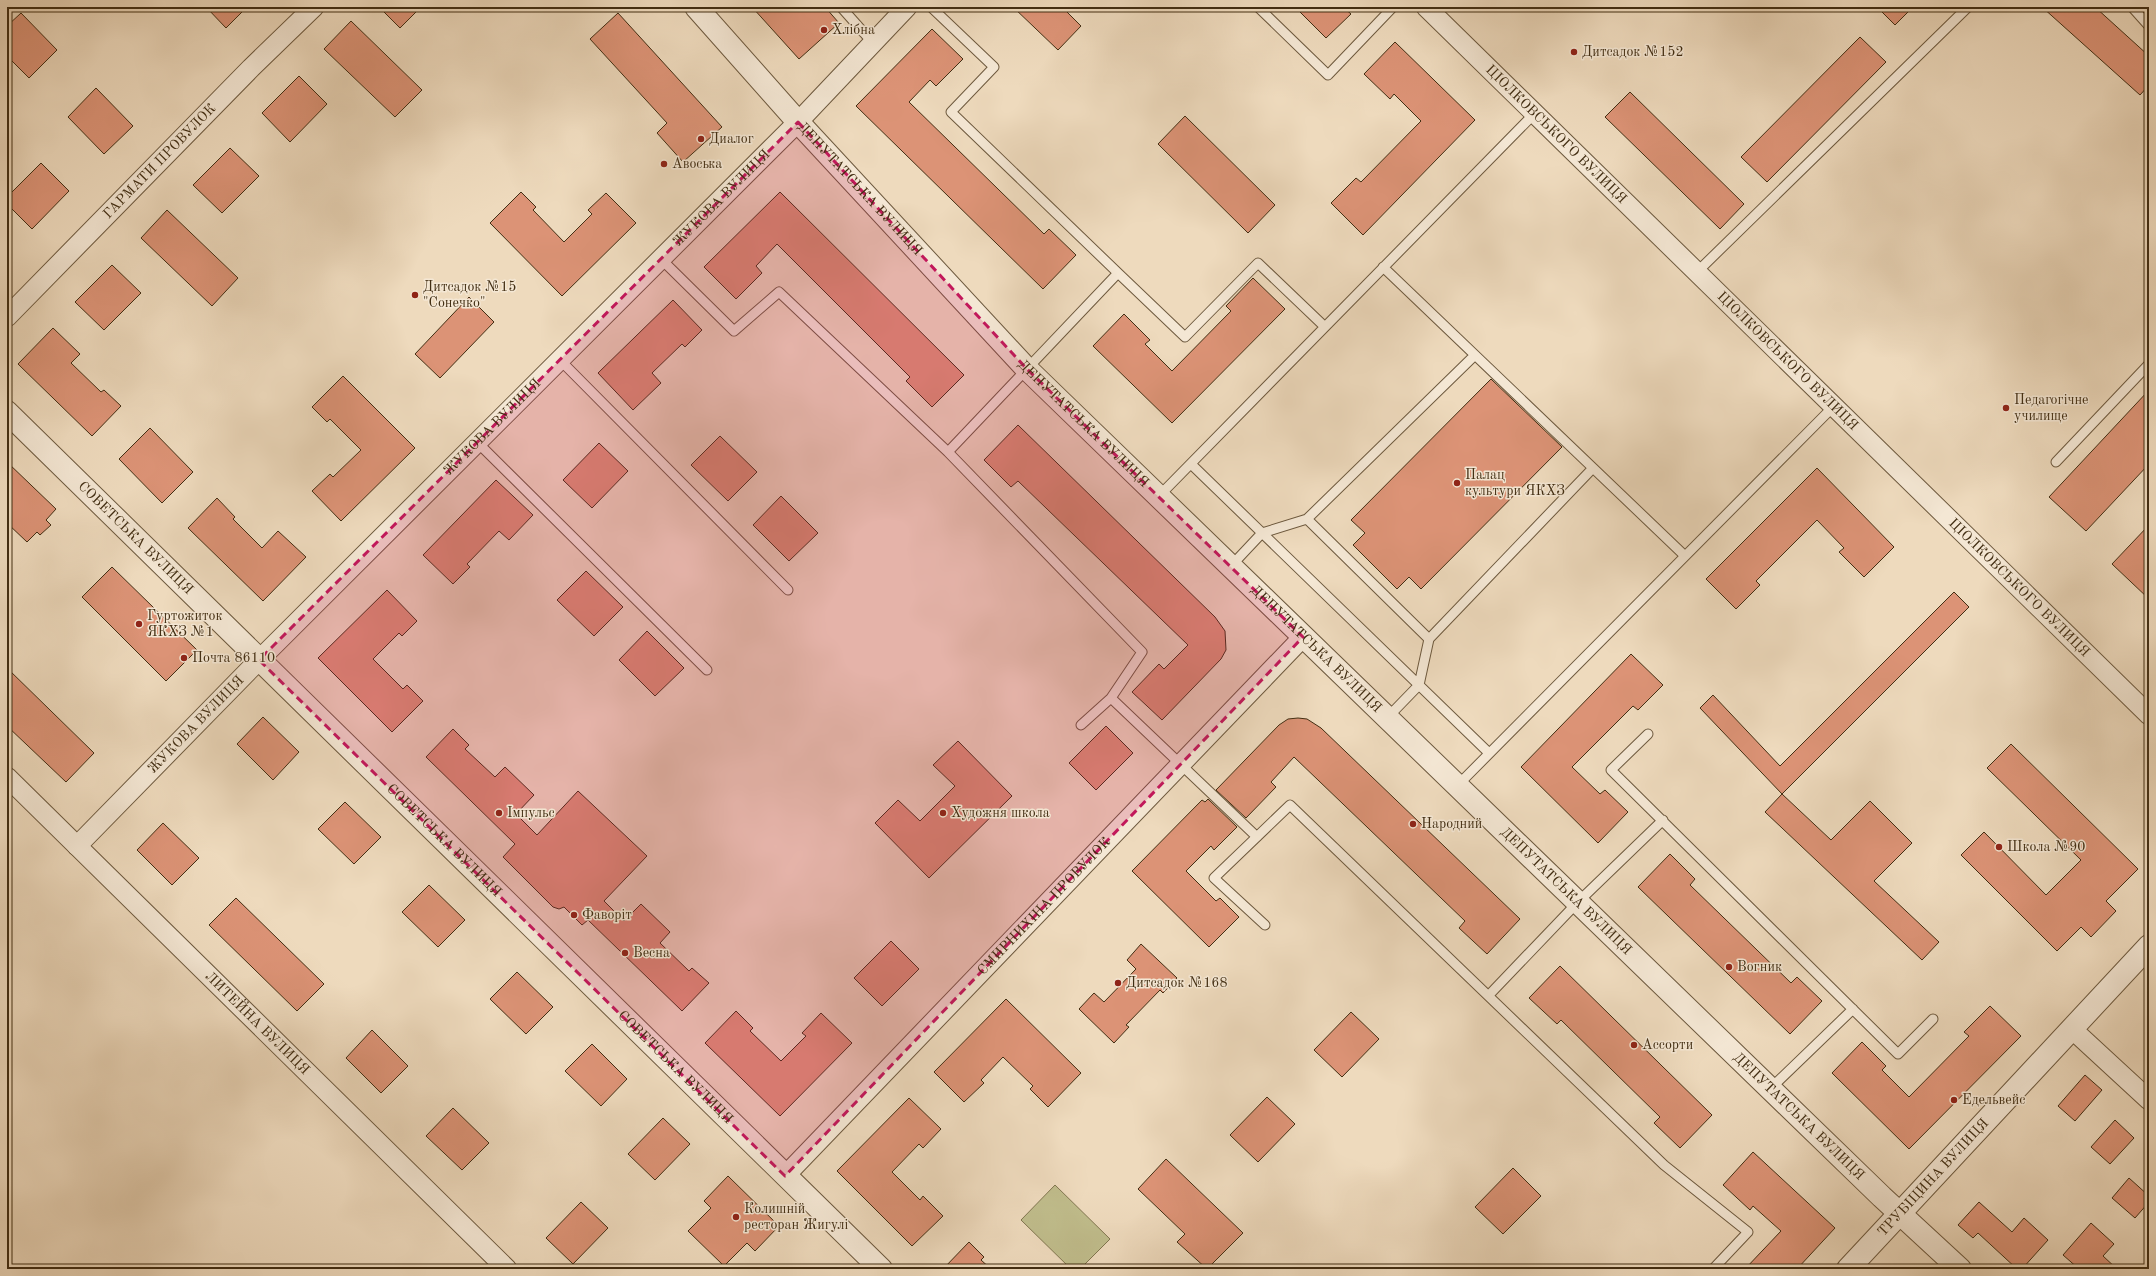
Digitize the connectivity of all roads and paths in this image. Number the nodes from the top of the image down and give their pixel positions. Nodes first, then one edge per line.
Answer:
1 (314, 7) edge
2 (696, 7) edge
3 (841, 7) edge
4 (907, 7) edge
5 (931, 7) edge
6 (1258, 7) edge
7 (1393, 7) edge
8 (1426, 7) edge
9 (1968, 7) edge
10 (2132, 7) edge
11 (2149, 26) edge
12 (873, 43) junction
13 (1535, 113) junction
14 (798, 122) junction
15 (661, 259) junction
16 (1383, 267) junction
17 (1697, 272) junction
18 (1118, 273) junction
19 (7, 317) edge
20 (1325, 327) junction
21 (1475, 355) junction
22 (560, 360) junction
23 (2149, 364) edge
24 (1026, 368) junction
25 (1834, 406) junction
26 (7, 412) edge
27 (477, 442) junction
28 (948, 452) junction
29 (2056, 462) dead end
30 (1191, 464) junction
31 (1593, 468) junction
32 (1158, 496) junction
33 (1307, 519) junction
34 (1262, 533) junction
35 (1685, 556) junction
36 (1230, 566) junction
37 (788, 590) dead end
38 (1303, 637) junction
39 (1429, 639) junction
40 (259, 660) junction
41 (707, 670) dead end
42 (1419, 685) junction
43 (1111, 698) junction
44 (2149, 715) edge
45 (1387, 718) junction
46 (1081, 725) dead end
47 (1648, 734) dead end
48 (1489, 753) junction
49 (1181, 764) junction
50 (7, 777) edge
51 (1457, 786) junction
52 (1663, 820) junction
53 (1257, 837) junction
54 (77, 846) junction
55 (1577, 902) junction
56 (1265, 926) dead end
57 (2149, 946) edge
58 (1489, 995) junction
59 (1853, 1009) junction
60 (1932, 1019) dead end
61 (2072, 1029) junction
62 (1770, 1089) junction
63 (2149, 1100) edge
64 (786, 1176) junction
65 (1899, 1214) junction
66 (506, 1269) edge
67 (881, 1269) edge
68 (1713, 1269) edge
69 (1848, 1269) edge
70 (1960, 1269) edge

1 - 19 street, ГАРМАТИ ПРОВУЛОК
2 - 14 street, ДЕПУТАТСЬКА ВУЛИЦЯ
3 - 12 lane
4 - 12 street, ЖУКОВА ВУЛИЦЯ
5 - 18 lane
6 - 7 lane
8 - 13 street, ЦІОЛКОВСЬКОГО ВУЛИЦЯ
9 - 17 lane
10 - 11 lane
12 - 14 street, ЖУКОВА ВУЛИЦЯ
13 - 16 lane
13 - 17 street, ЦІОЛКОВСЬКОГО ВУЛИЦЯ
14 - 15 street, ЖУКОВА ВУЛИЦЯ
14 - 24 street, ДЕПУТАТСЬКА ВУЛИЦЯ
15 - 22 street, ЖУКОВА ВУЛИЦЯ
15 - 28 lane
16 - 20 lane
16 - 21 lane
17 - 25 street, ЦІОЛКОВСЬКОГО ВУЛИЦЯ
18 - 20 lane
18 - 24 lane
20 - 30 lane
21 - 31 lane
21 - 33 lane
22 - 27 street, ЖУКОВА ВУЛИЦЯ
22 - 37 lane
23 - 29 lane
24 - 28 lane
24 - 32 street, ДЕПУТАТСЬКА ВУЛИЦЯ
25 - 35 lane
25 - 44 street, ЦІОЛКОВСЬКОГО ВУЛИЦЯ
26 - 40 street, СОВЕТСЬКА ВУЛИЦЯ
27 - 40 street, ЖУКОВА ВУЛИЦЯ
27 - 41 lane
28 - 43 lane
30 - 32 lane
30 - 34 lane
31 - 35 lane
31 - 39 lane
32 - 36 street, ДЕПУТАТСЬКА ВУЛИЦЯ
33 - 34 lane
33 - 39 lane
34 - 36 lane
34 - 42 lane
35 - 48 lane
36 - 38 street, ДЕПУТАТСЬКА ВУЛИЦЯ
38 - 45 street, ДЕПУТАТСЬКА ВУЛИЦЯ
38 - 49 street, СМИРНИХІНА ПРОВУЛОК
39 - 42 lane
40 - 54 street, ЖУКОВА ВУЛИЦЯ
40 - 64 street, СОВЕТСЬКА ВУЛИЦЯ
42 - 45 lane
42 - 48 lane
43 - 46 lane
43 - 49 lane
45 - 51 street, ДЕПУТАТСЬКА ВУЛИЦЯ
47 - 52 lane
48 - 51 lane
49 - 53 lane
49 - 64 street, СМИРНИХІНА ПРОВУЛОК
50 - 54 street, ЛИТЕЙНА ВУЛИЦЯ
51 - 55 street, ДЕПУТАТСЬКА ВУЛИЦЯ
52 - 55 lane
52 - 59 lane
53 - 56 lane
53 - 58 lane
54 - 66 street, ЛИТЕЙНА ВУЛИЦЯ
55 - 58 lane
55 - 62 street, ДЕПУТАТСЬКА ВУЛИЦЯ
57 - 61 street, ТРУБІЦИНА ВУЛИЦЯ
58 - 68 lane
59 - 60 lane
59 - 62 lane
61 - 63 street
61 - 65 street, ТРУБІЦИНА ВУЛИЦЯ
62 - 65 street, ДЕПУТАТСЬКА ВУЛИЦЯ
64 - 67 street, СОВЕТСЬКА ВУЛИЦЯ
65 - 69 street, ТРУБІЦИНА ВУЛИЦЯ
65 - 70 street, ДЕПУТАТСЬКА ВУЛИЦЯ

